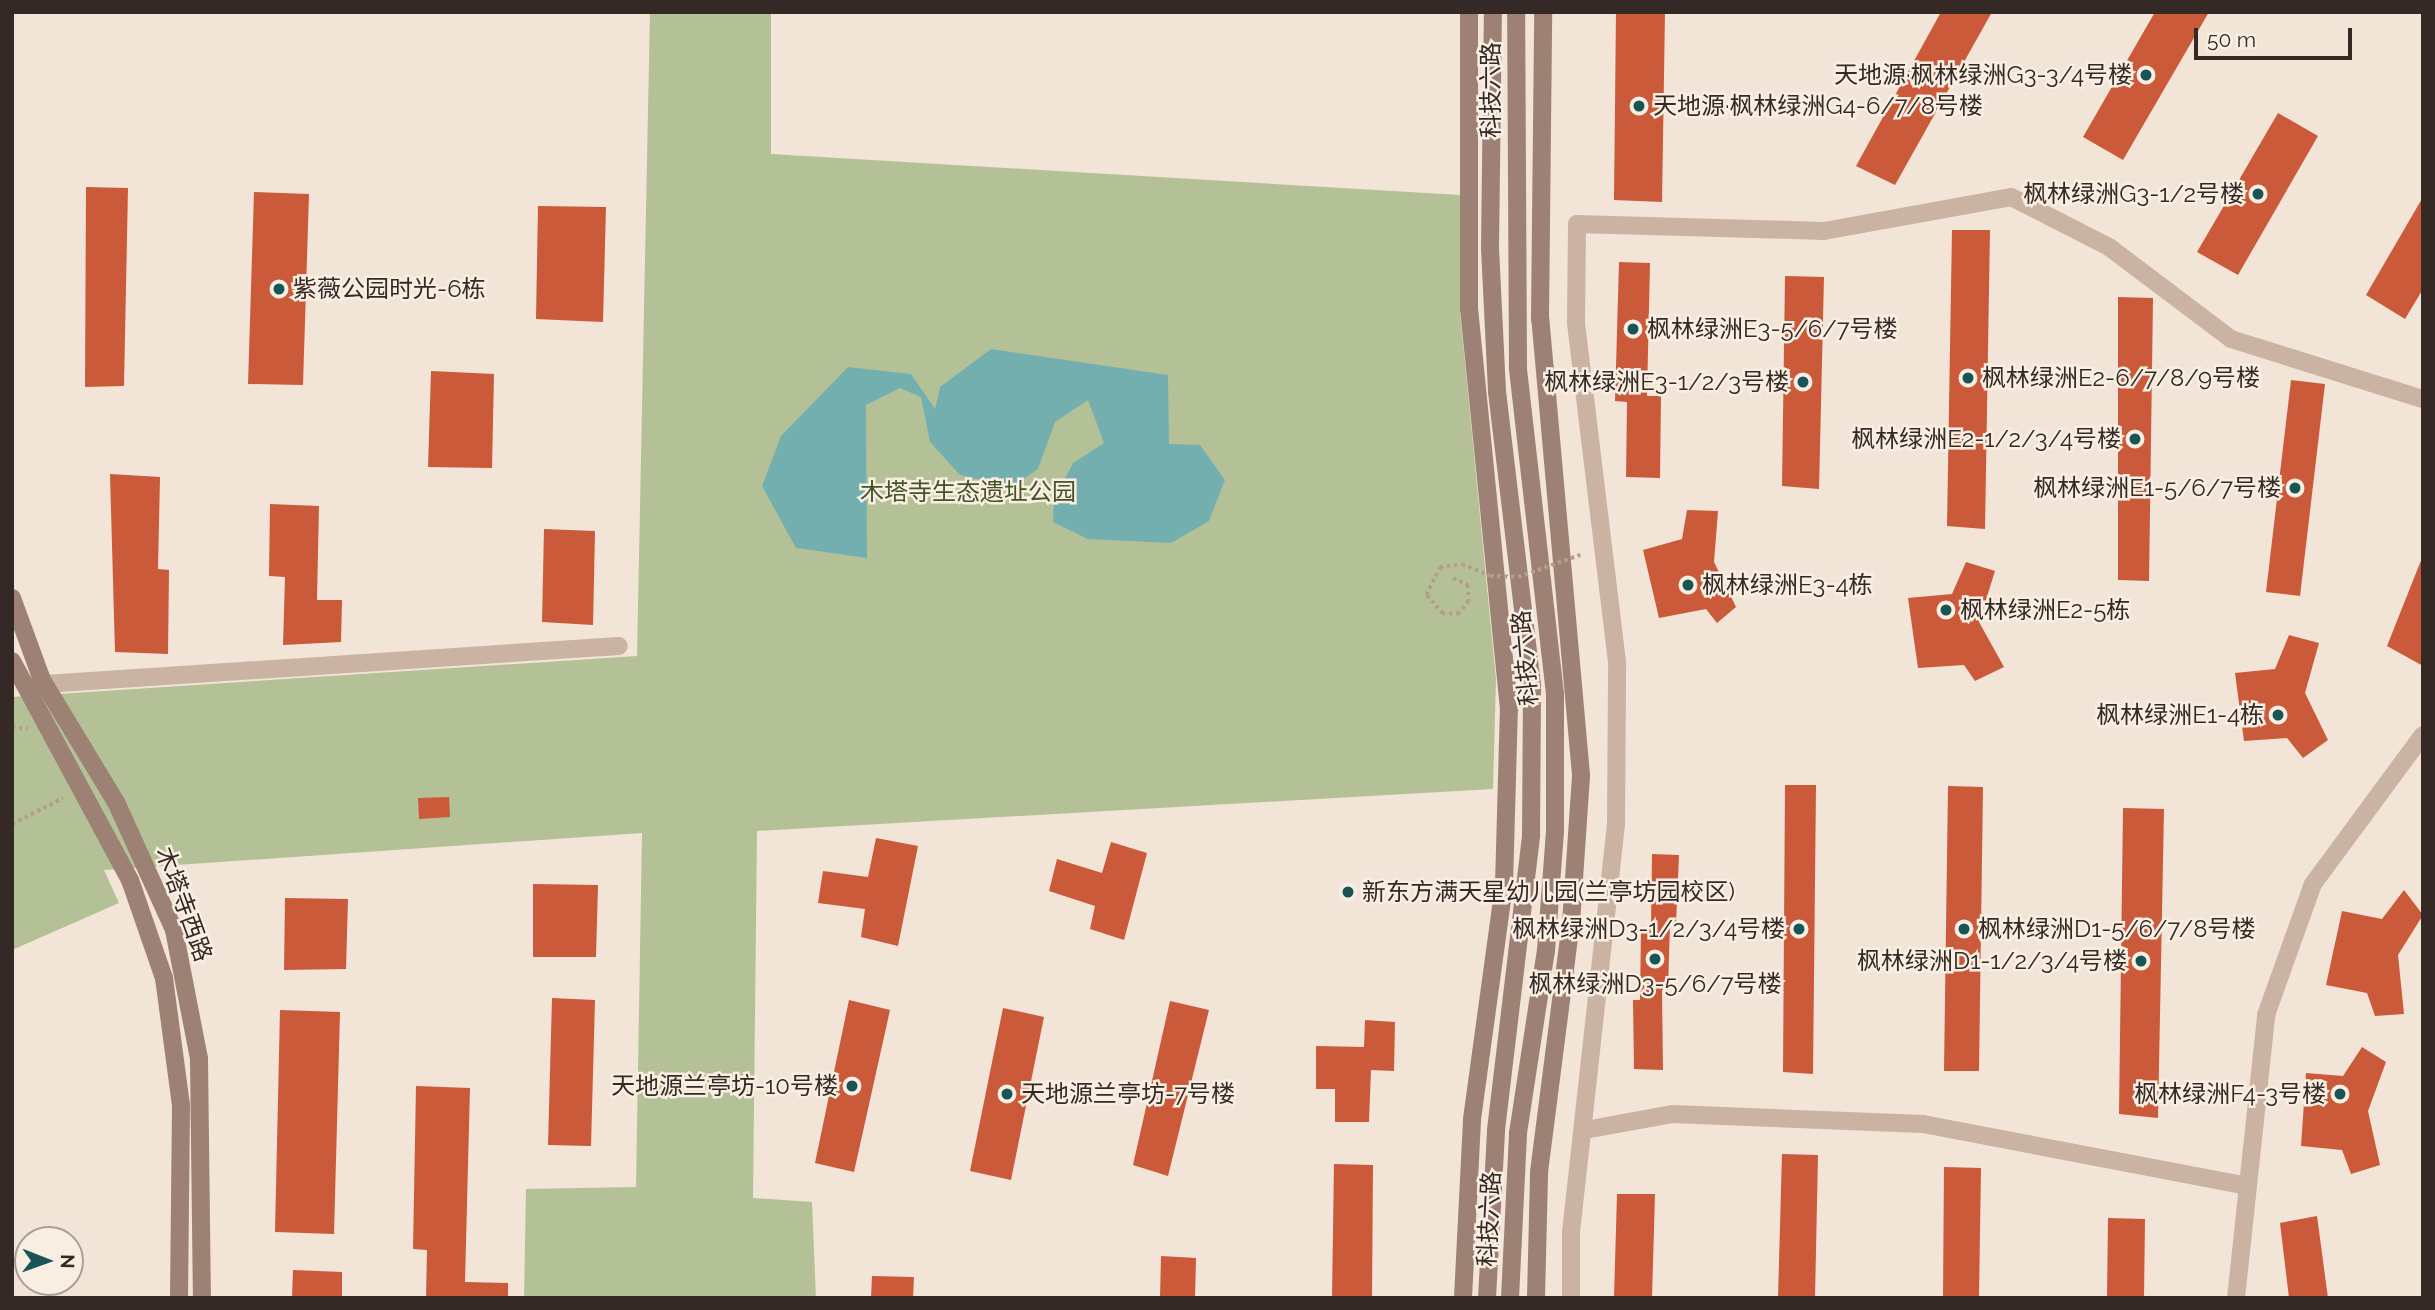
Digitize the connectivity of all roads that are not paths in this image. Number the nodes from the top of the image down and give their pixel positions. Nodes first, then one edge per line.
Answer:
1 (1469, 12) edge
2 (1493, 12) edge
3 (1516, 12) edge
4 (1543, 12) edge
5 (2423, 399) edge
6 (12, 598) edge
7 (619, 646) dead end
8 (12, 661) edge
9 (42, 680) junction
10 (24, 688) junction
11 (2423, 735) edge
12 (1585, 1130) junction
13 (2243, 1185) junction
14 (179, 1298) edge
15 (202, 1298) edge
16 (1462, 1298) edge
17 (1487, 1298) edge
18 (1510, 1298) edge
19 (1536, 1298) edge
20 (1571, 1298) edge
21 (2236, 1298) edge

1 - 16 main road
2 - 17 main road, 科技六路
3 - 18 main road, 科技六路
4 - 19 main road
5 - 12 street
6 - 9 main road, 木塔寺西路
7 - 9 street
8 - 10 main road, 木塔寺西路
9 - 10 street
9 - 15 main road, 木塔寺西路
10 - 14 main road, 木塔寺西路
11 - 13 street
12 - 13 street
12 - 20 street
13 - 21 street

